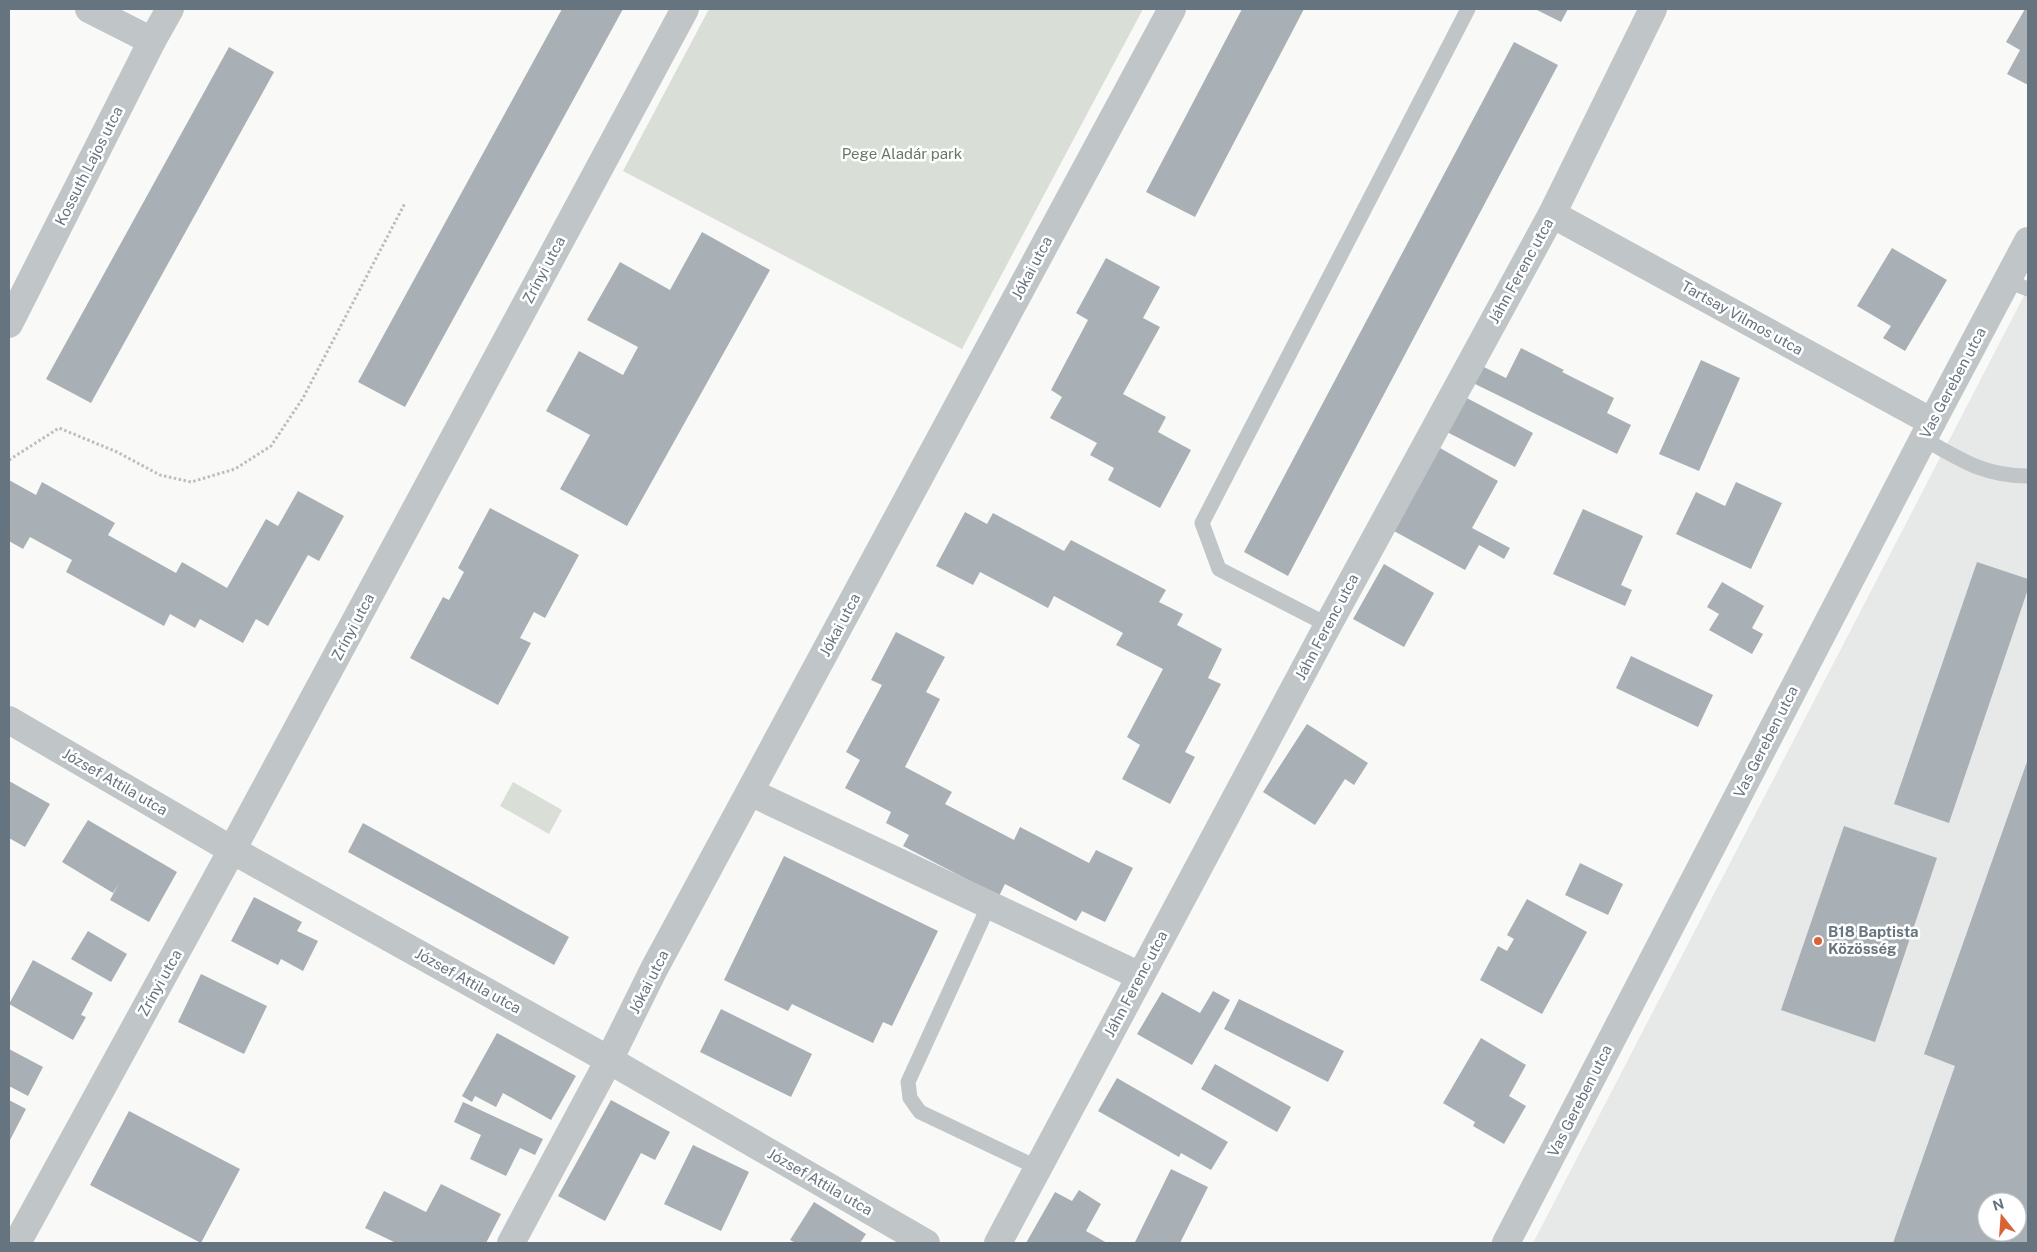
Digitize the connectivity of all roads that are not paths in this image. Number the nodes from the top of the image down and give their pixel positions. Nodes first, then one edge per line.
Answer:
1 (89, 9) edge
2 (170, 9) edge
3 (685, 9) edge
4 (1172, 9) edge
5 (1468, 9) edge
6 (1653, 9) edge
7 (152, 40) junction
8 (1552, 214) junction
9 (2028, 241) edge
10 (2018, 285) edge
11 (9, 324) edge
12 (1928, 431) junction
13 (2028, 476) edge
14 (1328, 625) junction
15 (9, 720) edge
16 (750, 792) junction
17 (232, 850) junction
18 (989, 904) junction
19 (1140, 976) junction
20 (609, 1060) junction
21 (1038, 1168) junction
22 (18, 1243) edge
23 (512, 1243) edge
24 (926, 1243) edge
25 (998, 1243) edge
26 (1506, 1243) edge

1 - 7 street
2 - 7 street, Kossuth Lajos utca
3 - 17 street, Zrínyi utca
4 - 16 street, Jókai utca
5 - 14 lane
6 - 8 street, Jáhn Ferenc utca
7 - 11 street, Kossuth Lajos utca
8 - 12 street, Tartsay Vilmos utca
8 - 14 street, Jáhn Ferenc utca
9 - 10 street, Vas Gereben utca
10 - 12 street, Vas Gereben utca
12 - 13 lane
12 - 26 street, Vas Gereben utca
14 - 19 street, Jáhn Ferenc utca
15 - 17 street, József Attila utca
16 - 18 street
16 - 20 street, Jókai utca
17 - 20 street, József Attila utca
17 - 22 street, Zrínyi utca
18 - 19 street
18 - 21 lane
19 - 21 street, Jáhn Ferenc utca
20 - 23 street, Jókai utca
20 - 24 street, József Attila utca
21 - 25 street, Jáhn Ferenc utca

